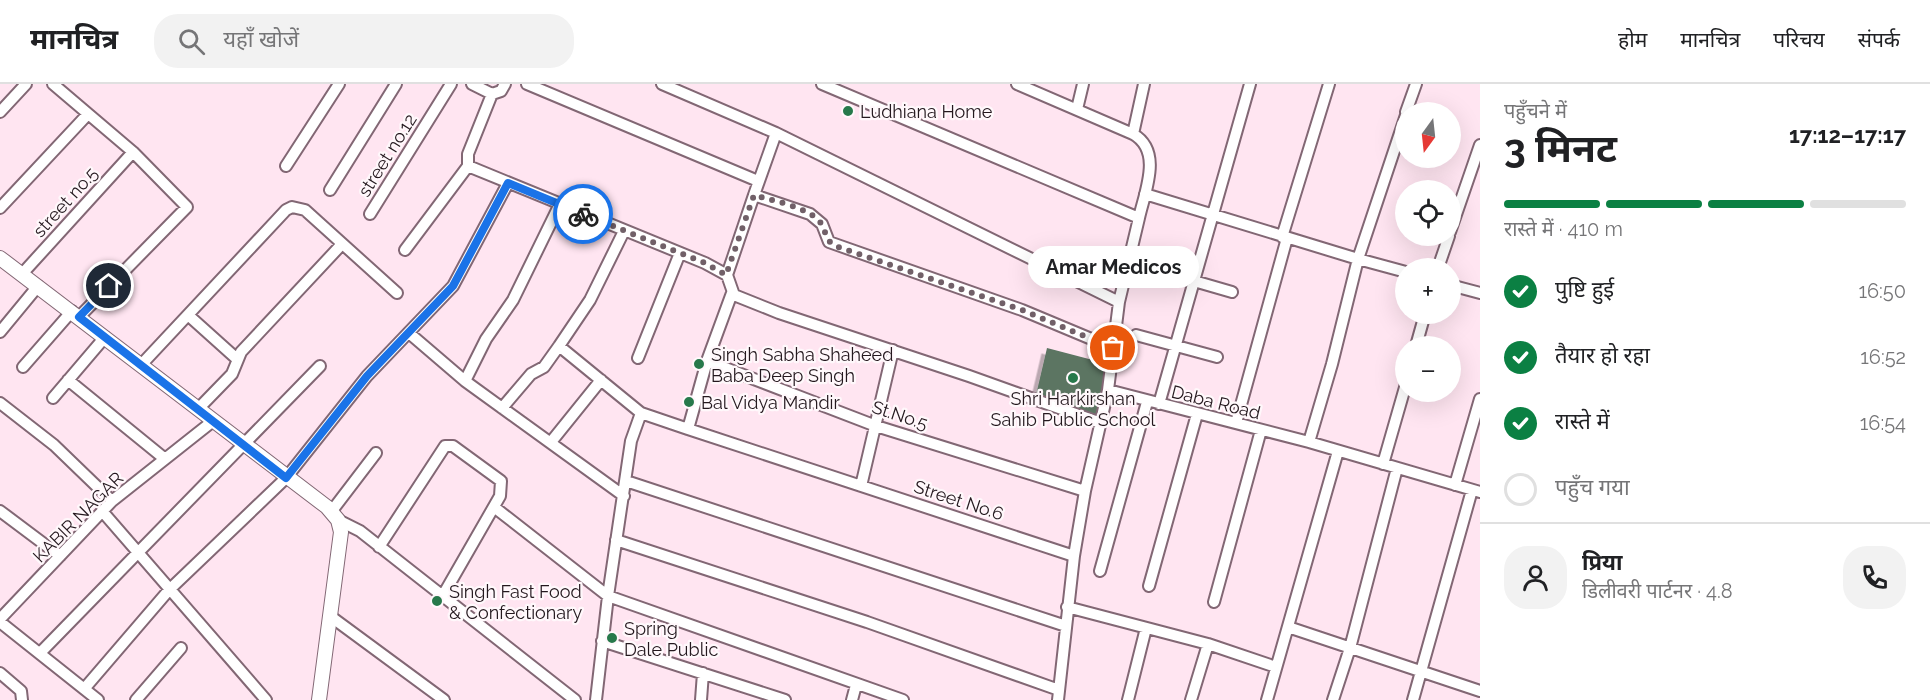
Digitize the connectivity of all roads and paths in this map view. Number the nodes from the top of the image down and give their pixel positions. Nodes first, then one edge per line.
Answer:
1 (26, 84) edge
2 (53, 84) edge
3 (339, 84) edge
4 (396, 84) edge
5 (451, 84) edge
6 (472, 84) edge
7 (505, 84) edge
8 (527, 84) edge
9 (662, 84) edge
10 (822, 84) edge
11 (1017, 84) edge
12 (1083, 84) edge
13 (1144, 84) edge
14 (1250, 84) edge
15 (1329, 84) edge
16 (1416, 84) edge
17 (492, 94) junction
18 (1410, 102) edge
19 (1077, 109) junction
20 (0, 112) edge
21 (88, 114) junction
22 (776, 133) junction
23 (1133, 134) junction
24 (1480, 145) edge
25 (1395, 147) edge
26 (133, 152) junction
27 (286, 166) dead end
28 (468, 166) junction
29 (758, 181) junction
30 (508, 183) junction
31 (330, 190) dead end
32 (1145, 194) junction
33 (754, 195) junction
34 (1461, 201) edge
35 (560, 204) junction
36 (0, 208) edge
37 (370, 214) dead end
38 (1212, 214) junction
39 (1138, 218) junction
40 (624, 231) junction
41 (1285, 237) junction
42 (342, 244) junction
43 (405, 250) dead end
44 (680, 253) junction
45 (0, 258) edge
46 (1358, 259) junction
47 (1149, 268) dead end
48 (1395, 269) edge
49 (22, 274) junction
50 (726, 275) junction
51 (1192, 280) junction
52 (38, 286) junction
53 (1461, 288) edge
54 (1232, 292) dead end
55 (397, 293) dead end
56 (732, 293) junction
57 (1480, 293) edge
58 (1119, 302) junction
59 (75, 314) junction
60 (188, 315) junction
61 (0, 332) edge
62 (409, 333) junction
63 (1136, 335) dead end
64 (105, 337) junction
65 (559, 346) junction
66 (1176, 346) junction
67 (1113, 348) junction
68 (893, 350) junction
69 (638, 357) dead end
70 (1216, 357) dead end
71 (237, 359) junction
72 (707, 362) junction
73 (141, 365) junction
74 (23, 366) dead end
75 (320, 366) dead end
76 (68, 380) junction
77 (601, 380) junction
78 (465, 381) junction
79 (1108, 390) junction
80 (53, 398) dead end
81 (1480, 399) edge
82 (1147, 402) junction
83 (1401, 402) edge
84 (0, 403) edge
85 (1159, 404) junction
86 (502, 408) junction
87 (198, 409) junction
88 (641, 413) junction
89 (1197, 414) junction
90 (213, 421) junction
91 (1101, 423) junction
92 (1236, 423) junction
93 (876, 426) junction
94 (688, 429) junction
95 (1261, 430) junction
96 (551, 442) junction
97 (1309, 442) junction
98 (244, 445) junction
99 (1338, 451) junction
100 (376, 453) dead end
101 (165, 459) junction
102 (1383, 464) junction
103 (1397, 468) junction
104 (286, 478) junction
105 (626, 481) junction
106 (1455, 485) junction
107 (861, 486) junction
108 (1085, 491) junction
109 (1476, 491) edge
110 (624, 496) junction
111 (112, 501) junction
112 (494, 507) junction
113 (0, 511) edge
114 (102, 511) junction
115 (334, 516) junction
116 (616, 540) junction
117 (380, 547) junction
118 (138, 550) junction
119 (60, 556) junction
120 (1074, 556) junction
121 (1100, 571) dead end
122 (1149, 586) dead end
123 (169, 590) junction
124 (608, 596) junction
125 (442, 597) junction
126 (1214, 602) dead end
127 (1067, 607) junction
128 (330, 616) junction
129 (0, 621) edge
130 (1066, 626) junction
131 (1288, 627) junction
132 (1146, 628) junction
133 (602, 641) junction
134 (1208, 644) junction
135 (181, 648) dead end
136 (1350, 648) junction
137 (40, 653) junction
138 (1276, 667) junction
139 (1420, 671) junction
140 (0, 673) edge
141 (703, 674) junction
142 (856, 685) junction
143 (84, 689) junction
144 (1480, 691) edge
145 (1058, 695) edge
146 (22, 700) edge
147 (98, 700) edge
148 (136, 700) edge
149 (266, 700) edge
150 (319, 700) edge
151 (444, 700) edge
152 (575, 700) edge
153 (596, 700) edge
154 (701, 700) edge
155 (784, 700) edge
156 (852, 700) edge
157 (903, 700) edge
158 (1128, 700) edge
159 (1191, 700) edge
160 (1267, 700) edge
161 (1333, 700) edge
162 (1413, 700) edge

1 - 20 street
2 - 21 street
3 - 27 street
4 - 31 street
5 - 37 street, street no.12
6 - 17 street
7 - 17 street
8 - 29 street
9 - 22 street
10 - 39 street
11 - 19 street
12 - 19 street
13 - 23 street
14 - 38 street
15 - 41 street
16 - 18 street
17 - 28 street
19 - 23 street
21 - 26 street
21 - 36 street
22 - 29 street
22 - 58 street
23 - 32 street
24 - 34 street
25 - 46 street
26 - 49 street, street no.5
26 - 59 street
28 - 30 street
28 - 43 street
29 - 33 street
30 - 35 street
30 - 62 street
32 - 38 street
32 - 39 street
33 - 50 street
33 - 67 street
35 - 40 street
35 - 78 street
38 - 41 street
38 - 51 street
39 - 58 street
40 - 44 street
40 - 65 street
41 - 46 street
41 - 92 street
42 - 55 street
42 - 60 street
42 - 71 street
44 - 50 street
44 - 69 street
45 - 49 street
46 - 48 street
46 - 97 street
47 - 51 street
49 - 52 street
50 - 56 street
51 - 54 street
51 - 66 street
52 - 59 street
52 - 61 street
53 - 57 street
56 - 68 street
56 - 72 street
58 - 67 street
59 - 64 street
59 - 74 street
60 - 71 street
60 - 73 street
62 - 78 street
62 - 104 street
63 - 66 street
64 - 73 street
64 - 76 street
65 - 77 street
65 - 86 street
66 - 70 street
66 - 85 street
67 - 79 street
68 - 91 street
68 - 93 street
71 - 87 street
72 - 93 street, St.No.5
72 - 94 street
73 - 87 street
75 - 98 street
76 - 80 street
76 - 101 street
77 - 88 street
77 - 96 street
78 - 86 street
79 - 82 street, Daba Road
79 - 91 street
81 - 106 street
82 - 85 street, Daba Road
82 - 121 street
83 - 102 street
84 - 111 street
85 - 89 street, Daba Road
86 - 96 street
87 - 90 street
88 - 94 street, Street No.6
88 - 105 street
89 - 92 street, Daba Road
89 - 122 street
90 - 98 street
90 - 101 street, KABIR NAGAR
91 - 108 street
92 - 95 street, Daba Road
93 - 107 street
93 - 108 street, St.No.5
94 - 107 street, Street No.6
95 - 97 street, Daba Road
95 - 126 street
96 - 110 street
97 - 99 street, Daba Road
98 - 104 street
98 - 118 street
99 - 102 street, Daba Road
99 - 131 street
100 - 115 street
101 - 111 street, KABIR NAGAR
102 - 103 street, Daba Road
103 - 106 street, Daba Road
103 - 136 street
104 - 115 street
104 - 123 street
105 - 110 street
105 - 130 street
106 - 109 street, Daba Road
107 - 120 street, Street No.6
108 - 120 street
109 - 139 street
110 - 116 street
111 - 114 street, KABIR NAGAR
112 - 117 street
112 - 124 street
112 - 125 street
113 - 119 street
114 - 118 street
114 - 119 street, KABIR NAGAR
115 - 117 street
115 - 128 street
116 - 124 street
116 - 145 street
117 - 125 street
118 - 123 street
118 - 137 street
119 - 129 street, KABIR NAGAR
120 - 127 street
123 - 143 street
123 - 149 street
124 - 133 street
124 - 142 street
125 - 152 street
127 - 130 street
127 - 132 street
128 - 150 street
128 - 151 street
129 - 137 street
130 - 145 street
131 - 136 street
131 - 138 street
132 - 134 street
132 - 158 street
133 - 141 street
133 - 153 street
134 - 138 street
134 - 159 street
135 - 148 street
136 - 139 street
136 - 161 street
137 - 143 street
138 - 160 street
139 - 144 street
139 - 162 street
140 - 146 street
141 - 154 street
141 - 155 street
142 - 156 street
142 - 157 street
143 - 147 street

